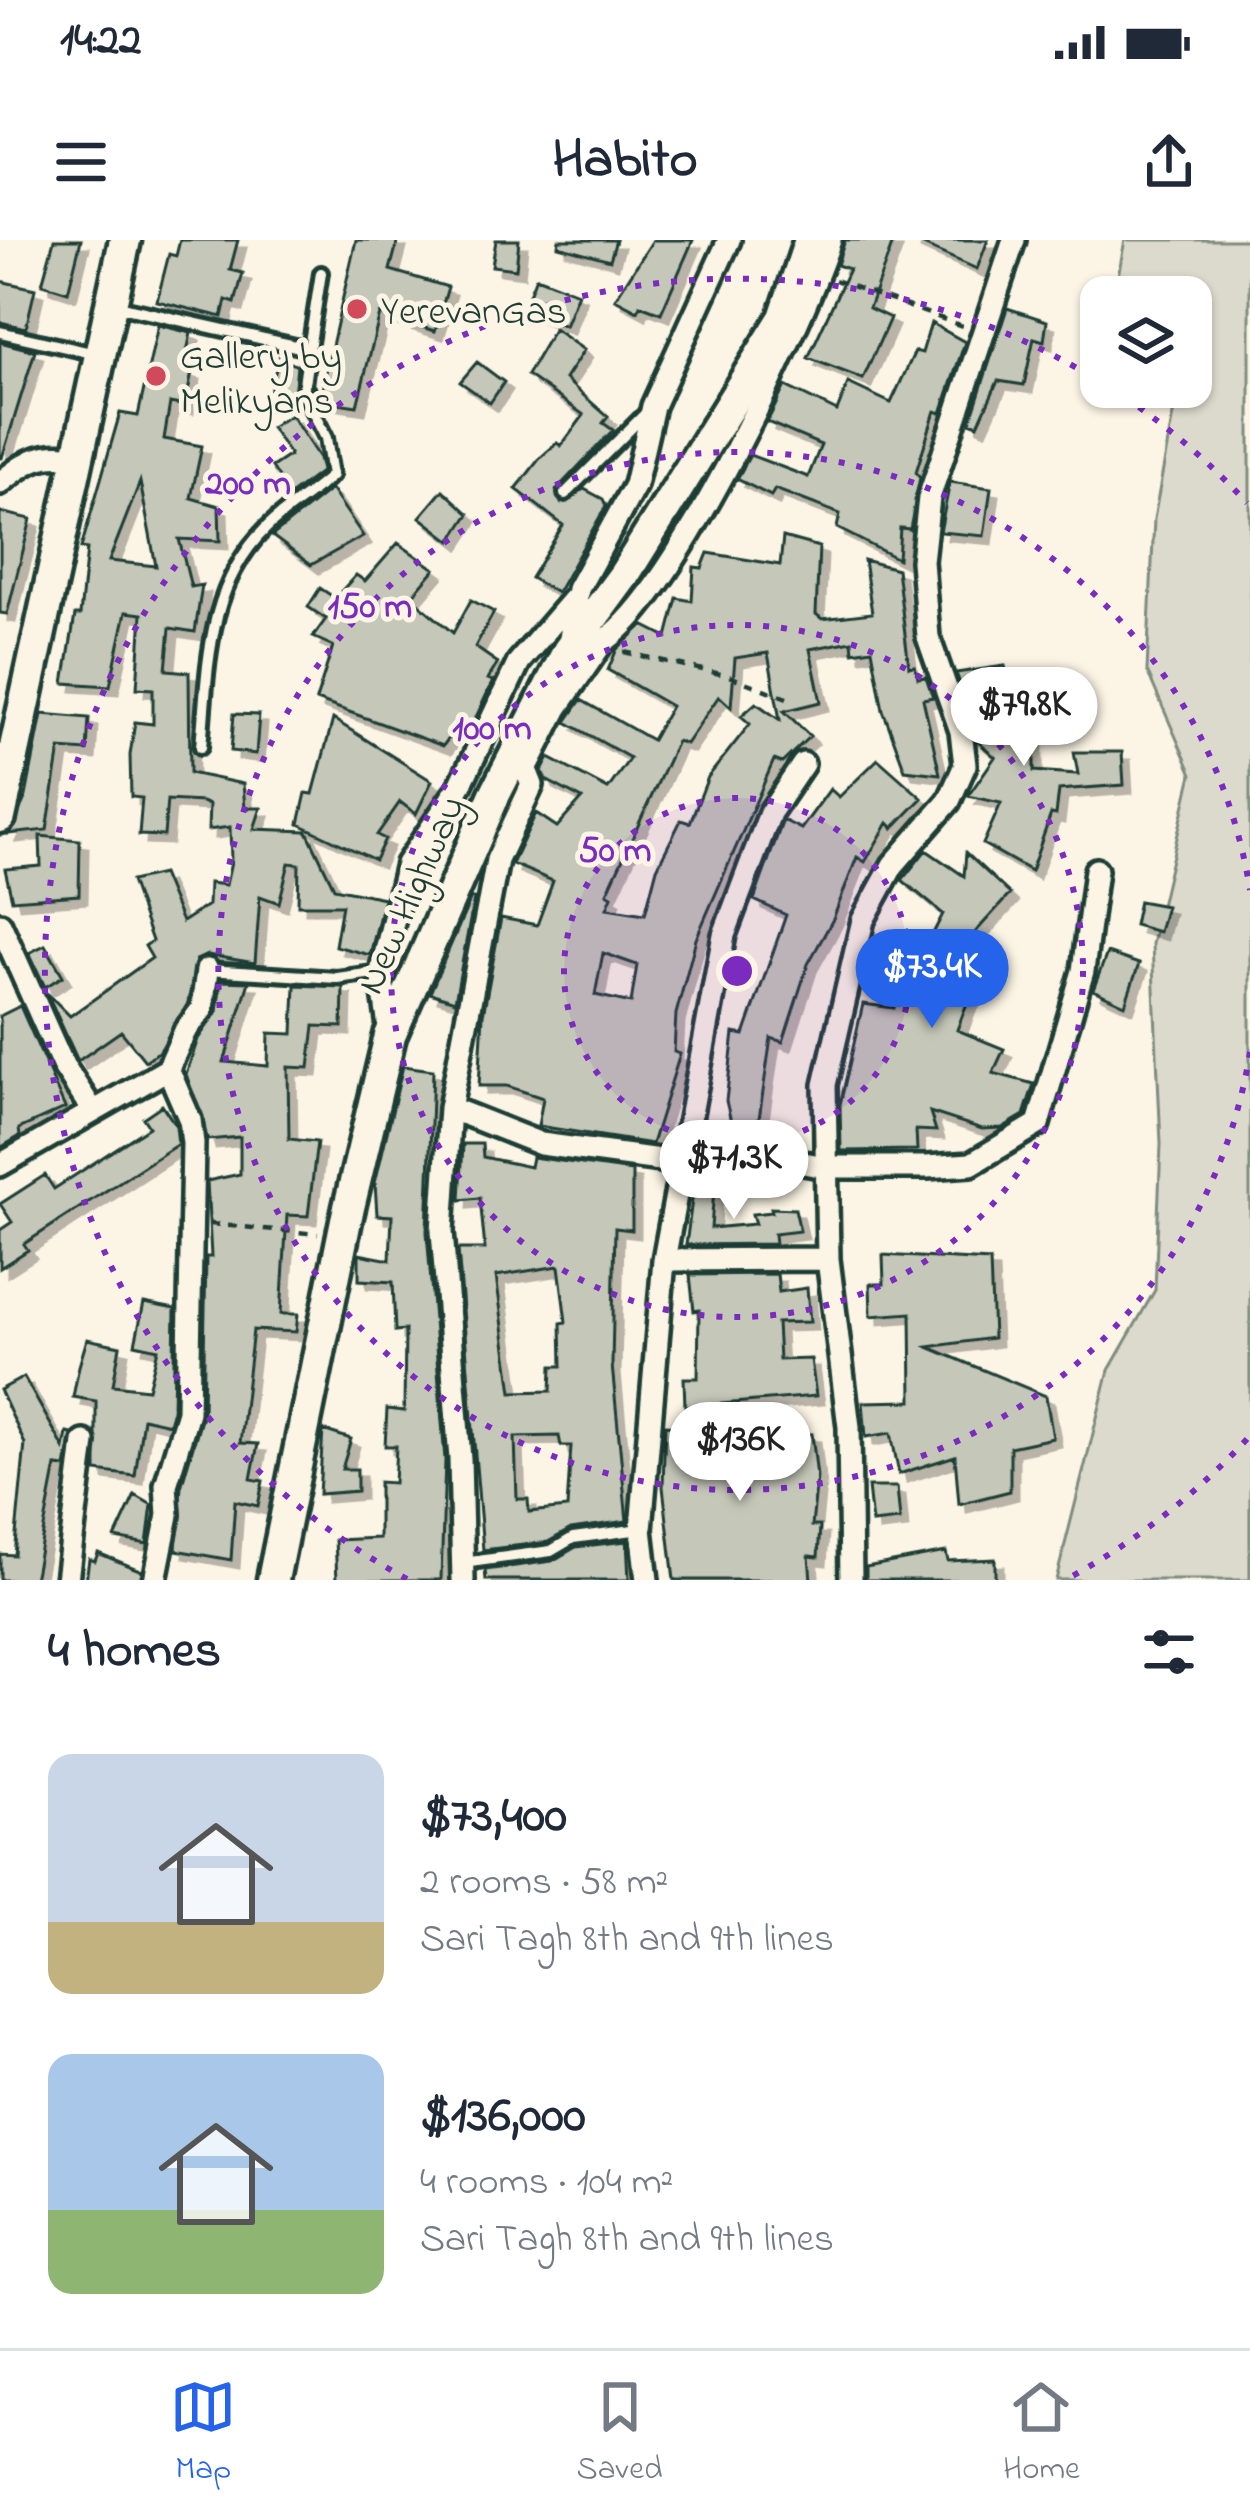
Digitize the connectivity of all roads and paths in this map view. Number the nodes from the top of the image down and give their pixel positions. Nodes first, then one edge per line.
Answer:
1 (125, 240) edge
2 (729, 240) edge
3 (810, 240) edge
4 (830, 240) edge
5 (1013, 240) edge
6 (321, 273) dead end
7 (818, 274) junction
8 (109, 304) junction
9 (0, 332) edge
10 (982, 334) junction
11 (309, 349) junction
12 (96, 355) junction
13 (653, 406) junction
14 (76, 457) junction
15 (0, 483) edge
16 (566, 494) dead end
17 (574, 598) junction
18 (602, 643) junction
19 (568, 651) junction
20 (787, 698) dead end
21 (201, 747) dead end
22 (522, 759) junction
23 (803, 764) dead end
24 (0, 818) edge
25 (1096, 870) dead end
26 (0, 924) edge
27 (207, 970) joint
28 (381, 972) junction
29 (390, 1036) junction
30 (168, 1069) junction
31 (91, 1108) junction
32 (450, 1108) junction
33 (685, 1152) junction
34 (0, 1165) edge
35 (825, 1167) junction
36 (193, 1223) junction
37 (342, 1237) junction
38 (828, 1259) junction
39 (664, 1260) junction
40 (84, 1442) dead end
41 (641, 1529) junction
42 (463, 1572) edge
43 (67, 1580) edge
44 (155, 1580) edge
45 (273, 1580) edge
46 (647, 1580) edge
47 (851, 1580) edge

1 - 8 main road
2 - 13 street
3 - 19 main road, New Highway
4 - 7 street
5 - 10 street
6 - 11 lane
7 - 10 path
7 - 18 street
8 - 11 lane
8 - 12 main road
9 - 12 lane
10 - 35 street
11 - 21 lane
12 - 14 main road
13 - 16 lane
13 - 17 street
14 - 15 street
14 - 24 main road
17 - 19 street
17 - 28 street
18 - 19 street
18 - 20 path
18 - 22 street
19 - 22 main road, New Highway
22 - 29 main road, New Highway
22 - 32 street
23 - 33 street
25 - 35 street
26 - 31 street
27 - 28 lane
27 - 30 street
28 - 29 street
29 - 37 main road, New Highway
30 - 31 street
30 - 36 street
31 - 34 street
32 - 33 street
32 - 42 street
33 - 35 street
33 - 39 street
35 - 38 street
36 - 37 path
36 - 44 street
37 - 45 main road, New Highway
38 - 39 street
38 - 47 street
39 - 41 street
40 - 43 street
41 - 42 lane
41 - 46 street

